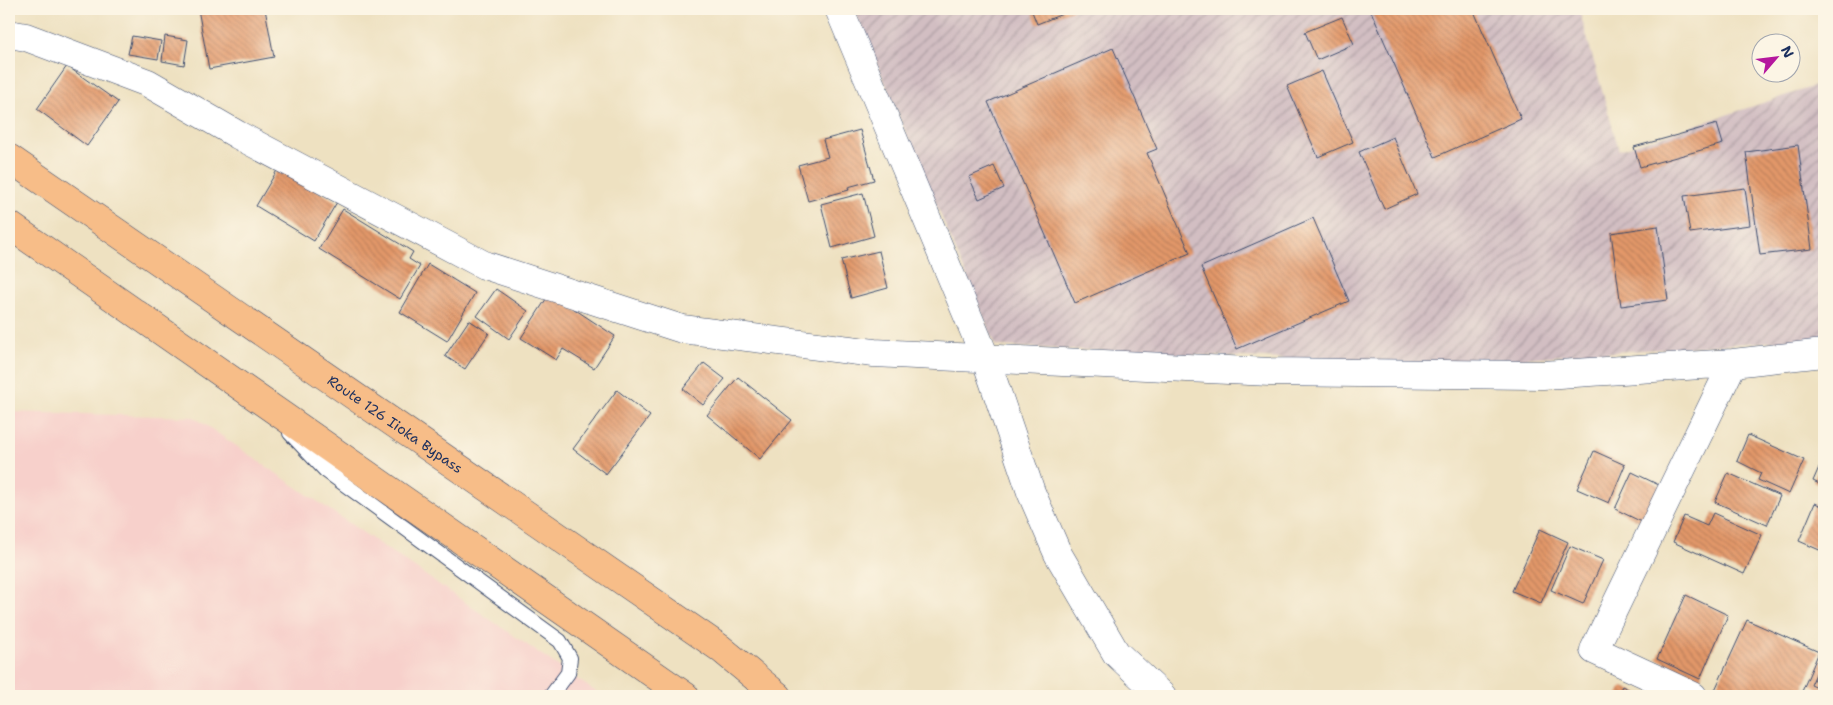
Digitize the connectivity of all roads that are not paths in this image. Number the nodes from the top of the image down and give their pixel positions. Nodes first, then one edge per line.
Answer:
1 (839, 9) edge
2 (9, 34) edge
3 (9, 158) edge
4 (9, 225) edge
5 (1824, 353) edge
6 (985, 357) junction
7 (1732, 363) junction
8 (256, 397) junction
9 (551, 696) edge
10 (685, 696) edge
11 (778, 696) edge
12 (1162, 696) edge
13 (1693, 696) edge

1 - 6 street
2 - 6 street
3 - 11 highway, Route 126 Iioka Bypass
4 - 8 highway
5 - 7 street
6 - 7 street
6 - 12 street
7 - 13 street
8 - 9 lane
8 - 10 highway

